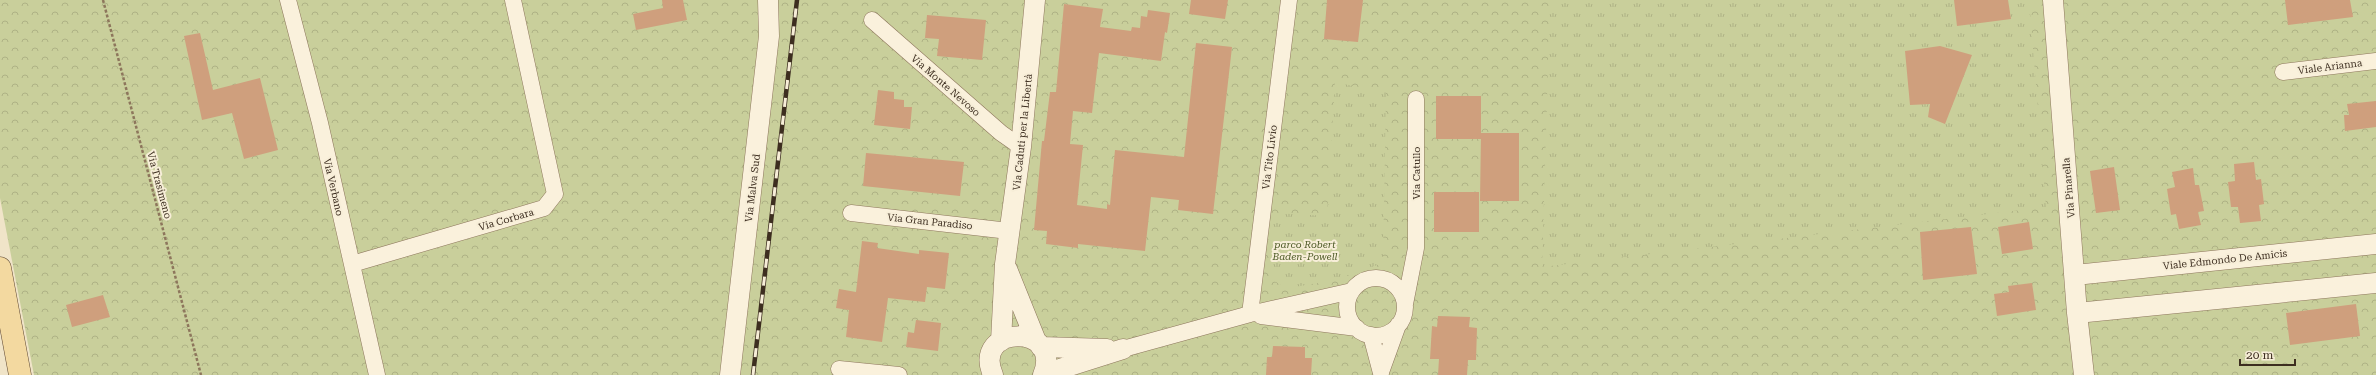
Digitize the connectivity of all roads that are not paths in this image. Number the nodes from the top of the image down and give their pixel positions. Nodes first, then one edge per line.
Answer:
1 (288, 0) edge
2 (513, 0) edge
3 (768, 0) edge
4 (1035, 0) edge
5 (1289, 0) edge
6 (2053, 0) edge
7 (872, 20) dead end
8 (2376, 61) edge
9 (2283, 72) dead end
10 (1416, 99) dead end
11 (1021, 147) junction
12 (851, 213) dead end
13 (1010, 231) junction
14 (2376, 244) edge
15 (1416, 248) junction
16 (352, 264) junction
17 (1005, 264) junction
18 (0, 268) edge
19 (2075, 275) junction
20 (1384, 279) junction
21 (2376, 283) edge
22 (1352, 290) junction
23 (1405, 304) junction
24 (2077, 313) junction
25 (1250, 314) junction
26 (1398, 325) junction
27 (1357, 328) junction
28 (1372, 335) junction
29 (1001, 341) junction
30 (1038, 344) junction
31 (1123, 349) junction
32 (839, 369) dead end
33 (1381, 373) edge
34 (1043, 374) edge
35 (20, 375) edge
36 (377, 375) edge
37 (730, 375) edge
38 (898, 375) edge
39 (993, 375) edge
40 (2084, 375) edge

1 - 16 street, Via Verbano
2 - 16 street, Via Corbara
3 - 37 street, Via Malva Sud
4 - 11 street, Via Caduti per la Libertà
5 - 25 street, Via Tito Livio
6 - 19 street, Via Pinarella
7 - 11 street, Via Monte Nevoso
8 - 9 street, Viale Arianna
10 - 15 street, Via Catullo
11 - 13 street, Via Caduti per la Libertà
12 - 13 street, Via Gran Paradiso
13 - 17 street, Via Caduti per la Libertà
14 - 19 street, Viale Edmondo De Amicis
15 - 20 street
15 - 23 street, Via Catullo
16 - 36 street, Via Verbano
17 - 29 street, Via Caduti per la Libertà
17 - 30 street
18 - 35 main road
19 - 24 street, Via Pinarella
20 - 22 street
20 - 23 street
21 - 24 street
22 - 25 street
22 - 27 street
23 - 26 street, Via Catullo
24 - 40 street, Via Pinarella
25 - 27 street
25 - 31 street
26 - 28 street
26 - 33 street, Via Catullo
27 - 28 street
28 - 33 street
29 - 30 street
29 - 39 street
30 - 31 street
30 - 34 street
31 - 34 street
32 - 38 street

